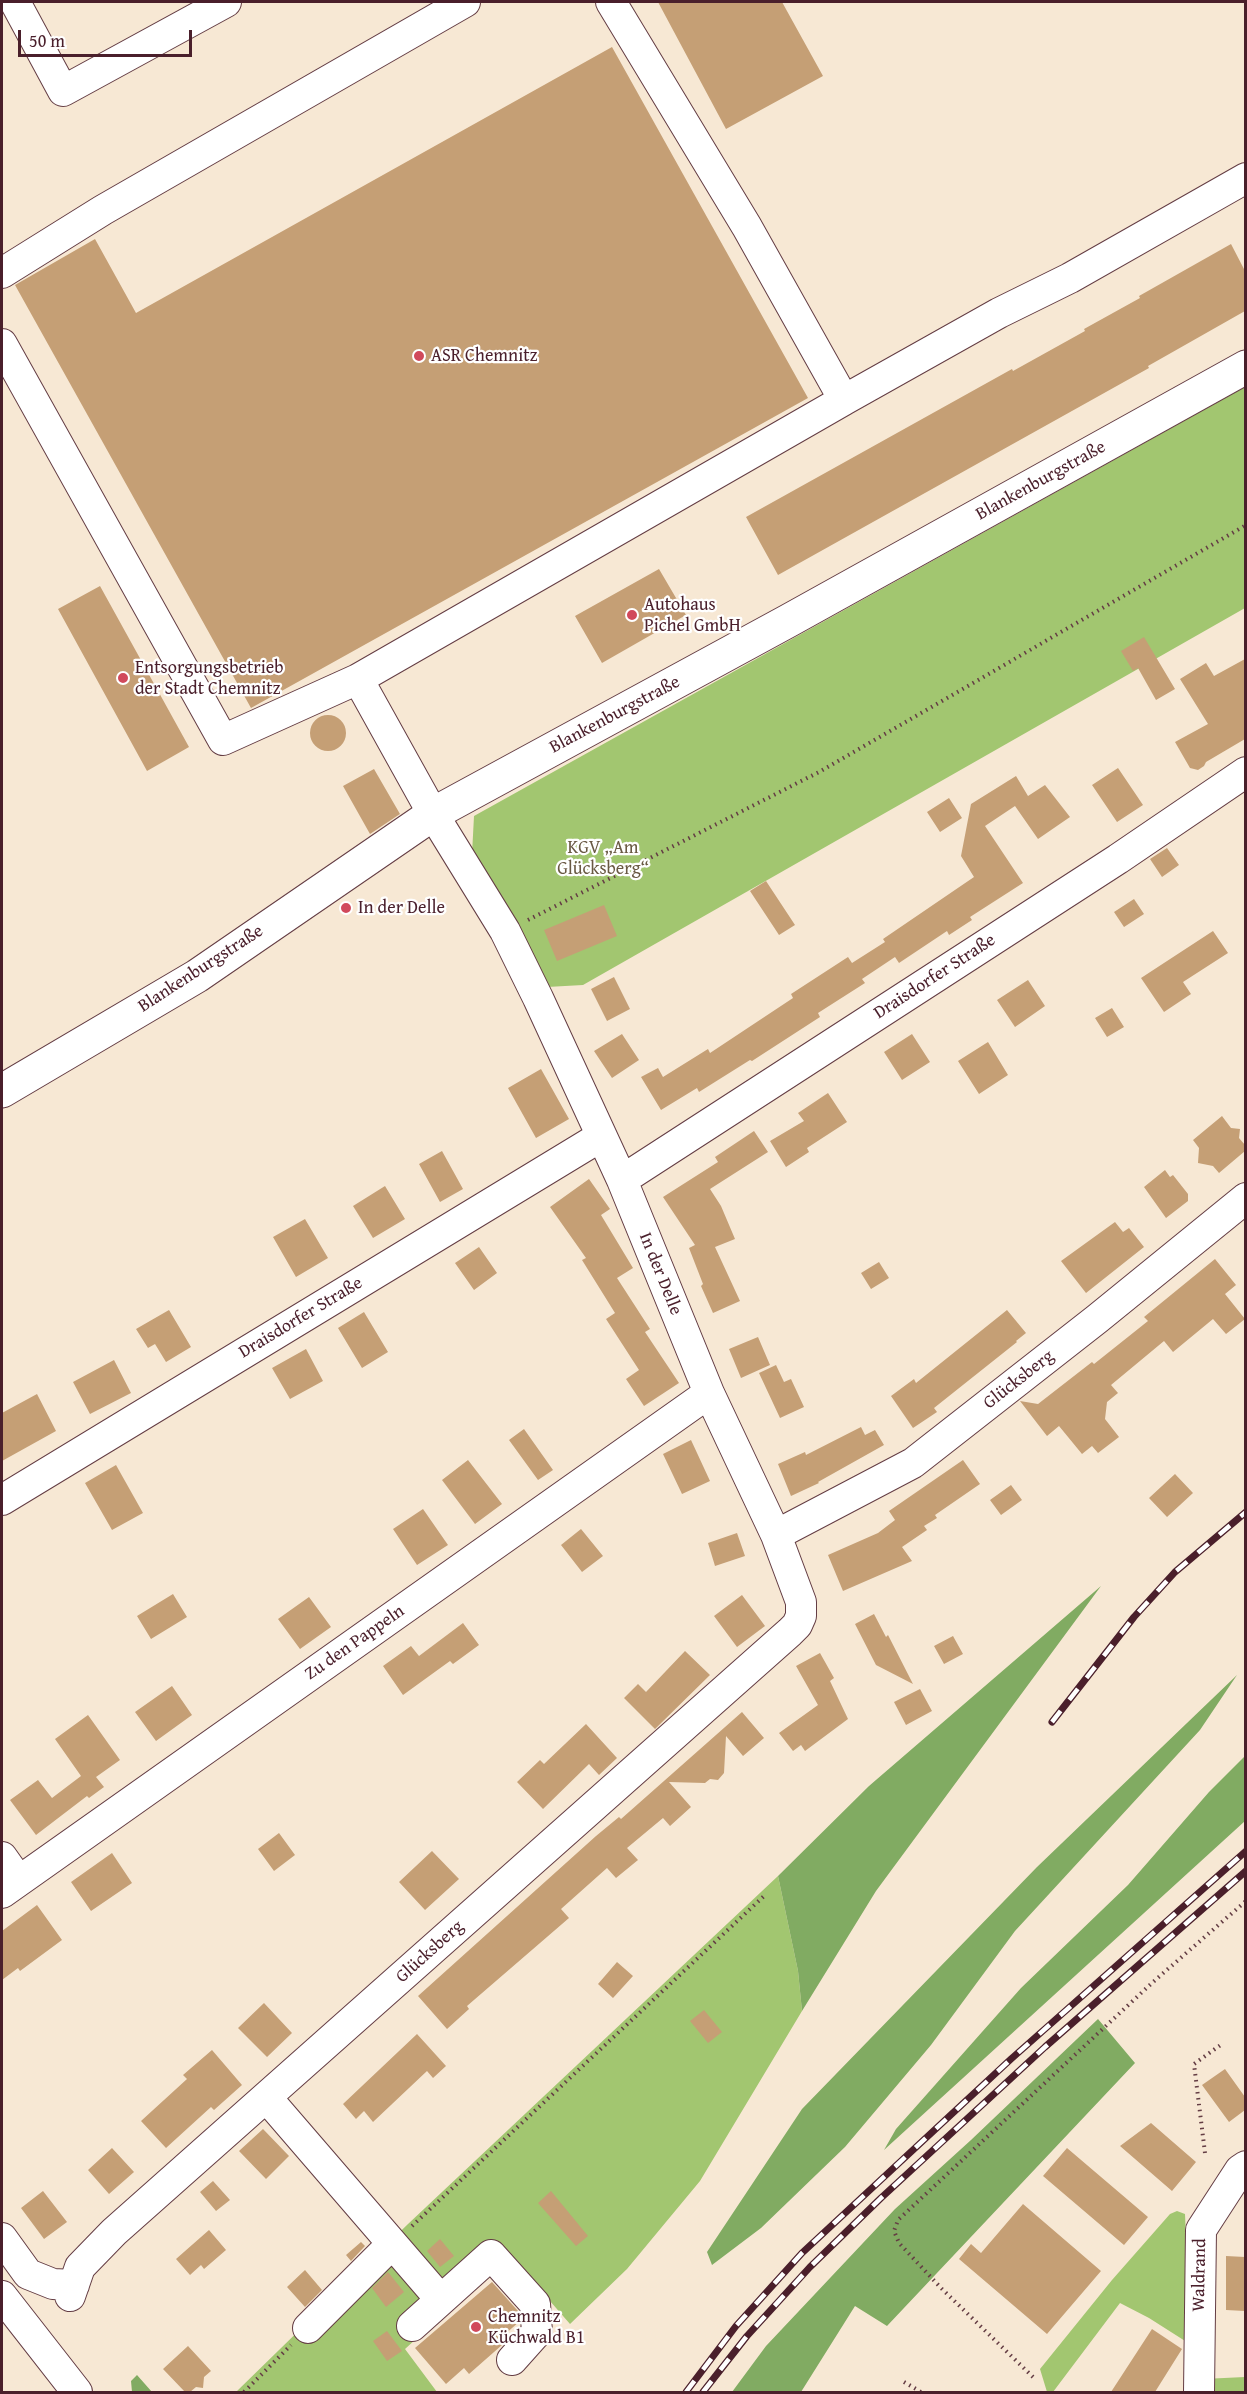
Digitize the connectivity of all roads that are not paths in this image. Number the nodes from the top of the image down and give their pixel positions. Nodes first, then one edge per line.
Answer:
1 (15, 2) edge
2 (226, 2) edge
3 (465, 2) edge
4 (611, 2) edge
5 (1245, 178) edge
6 (2, 273) edge
7 (2, 344) edge
8 (1245, 367) edge
9 (844, 400) junction
10 (358, 679) junction
11 (1245, 772) edge
12 (433, 814) junction
13 (2, 1091) edge
14 (600, 1137) junction
15 (622, 1180) junction
16 (1245, 1198) edge
17 (709, 1393) junction
18 (2, 1500) edge
19 (776, 1535) junction
20 (801, 1616) joint
21 (2, 1857) edge
22 (10, 1887) edge
23 (266, 2097) junction
24 (1243, 2168) edge
25 (2, 2238) edge
26 (392, 2244) junction
27 (2, 2296) edge
28 (441, 2300) junction
29 (412, 2326) dead end
30 (308, 2328) road end
31 (512, 2360) dead end
32 (77, 2392) edge
33 (1199, 2392) edge

1 - 2 street
3 - 6 street
4 - 9 street
5 - 9 street
7 - 10 street
8 - 12 main road, Blankenburgstraße
9 - 10 street
10 - 12 street, In der Delle
11 - 15 street, Draisdorfer Straße
12 - 13 main road, Blankenburgstraße
12 - 14 street, In der Delle
14 - 15 street, In der Delle
14 - 18 street, Draisdorfer Straße
15 - 17 street, In der Delle
16 - 19 street, Glücksberg
17 - 19 street, In der Delle
17 - 22 street, Zu den Pappeln
19 - 20 street, In der Delle
20 - 23 street, Glücksberg
21 - 22 street
23 - 25 street, Glücksberg
23 - 26 street
24 - 33 street, Waldrand
26 - 28 street
26 - 30 street
27 - 32 street
28 - 29 street
28 - 31 street

